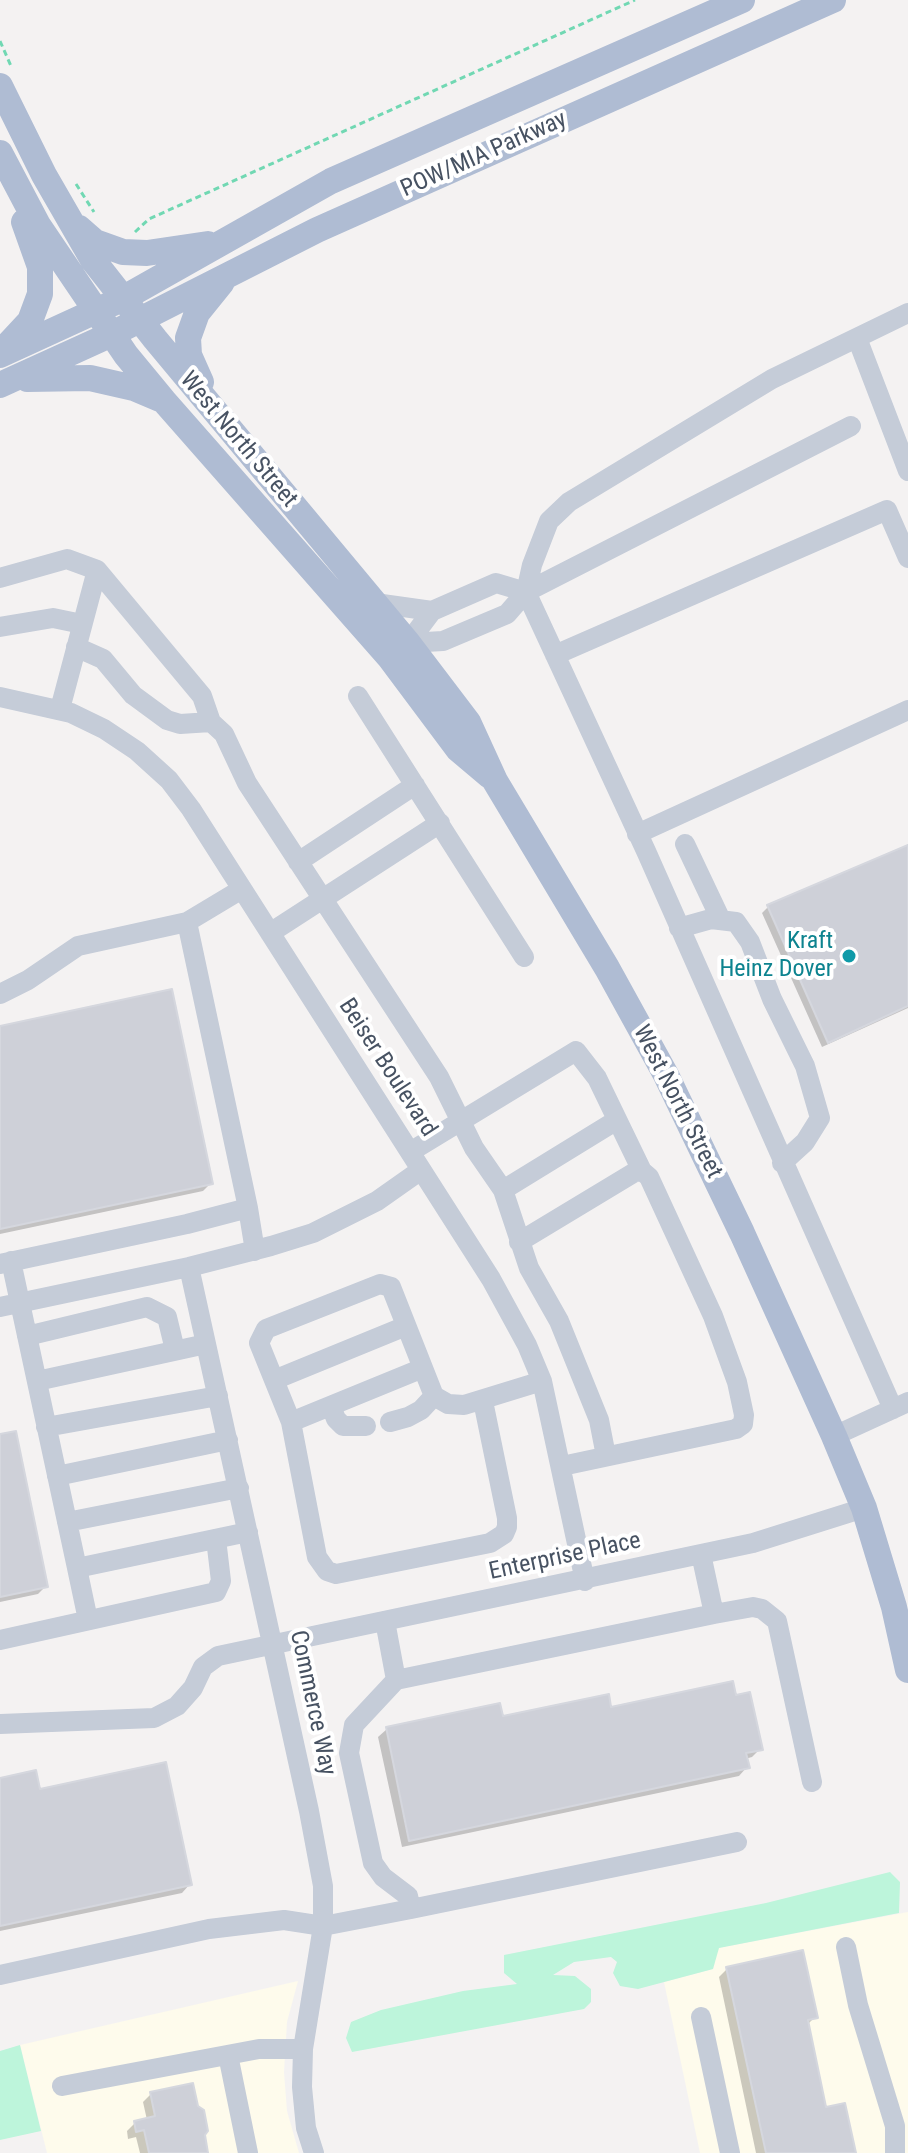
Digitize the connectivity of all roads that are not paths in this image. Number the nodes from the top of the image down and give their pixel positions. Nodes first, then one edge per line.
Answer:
1 (742, 0) edge
2 (831, 0) edge
3 (0, 86) edge
4 (1, 155) edge
5 (66, 213) junction
6 (223, 242) junction
7 (229, 274) junction
8 (122, 299) junction
9 (96, 311) junction
10 (908, 313) edge
11 (139, 320) junction
12 (112, 334) junction
13 (857, 338) junction
14 (0, 353) edge
15 (6, 382) edge
16 (164, 401) junction
17 (219, 417) junction
18 (851, 426) dead end
19 (908, 471) edge
20 (908, 558) edge
21 (97, 570) junction
22 (0, 578) edge
23 (526, 592) junction
24 (375, 603) junction
25 (432, 611) junction
26 (82, 624) junction
27 (0, 627) edge
28 (76, 647) junction
29 (399, 651) junction
30 (555, 655) junction
31 (358, 696) dead end
32 (0, 697) edge
33 (60, 709) junction
34 (908, 710) edge
35 (211, 722) junction
36 (415, 785) junction
37 (440, 823) junction
38 (637, 834) junction
39 (685, 844) dead end
40 (298, 862) junction
41 (242, 889) junction
42 (322, 900) junction
43 (721, 920) junction
44 (187, 922) junction
45 (679, 928) junction
46 (270, 933) junction
47 (524, 957) dead end
48 (0, 994) edge
49 (461, 1119) junction
50 (617, 1120) junction
51 (410, 1152) junction
52 (782, 1163) junction
53 (421, 1170) junction
54 (642, 1171) junction
55 (503, 1190) junction
56 (248, 1208) junction
57 (519, 1242) junction
58 (255, 1251) junction
59 (6, 1262) edge
60 (189, 1267) junction
61 (10, 1305) edge
62 (406, 1326) junction
63 (27, 1336) junction
64 (206, 1344) junction
65 (175, 1350) junction
66 (423, 1368) junction
67 (274, 1380) junction
68 (37, 1381) junction
69 (542, 1381) junction
70 (218, 1396) junction
71 (434, 1396) junction
72 (483, 1401) junction
73 (331, 1406) junction
74 (900, 1406) edge
75 (291, 1422) junction
76 (390, 1422) dead end
77 (366, 1426) dead end
78 (46, 1427) junction
79 (834, 1436) junction
80 (228, 1440) junction
81 (606, 1456) junction
82 (562, 1466) junction
83 (57, 1476) junction
84 (239, 1488) junction
85 (864, 1508) junction
86 (67, 1522) junction
87 (248, 1532) junction
88 (216, 1539) junction
89 (701, 1554) junction
90 (77, 1568) junction
91 (585, 1581) junction
92 (901, 1604) edge
93 (714, 1614) junction
94 (88, 1620) junction
95 (385, 1621) junction
96 (0, 1640) edge
97 (273, 1645) junction
98 (908, 1670) edge
99 (396, 1680) junction
100 (0, 1724) edge
101 (812, 1782) dead end
102 (737, 1842) dead end
103 (411, 1909) junction
104 (323, 1926) junction
105 (846, 1947) dead end
106 (0, 1975) edge
107 (701, 2017) dead end
108 (303, 2049) junction
109 (228, 2055) junction
110 (62, 2086) dead end
111 (248, 2153) edge
112 (314, 2153) edge
113 (730, 2153) edge
114 (895, 2153) edge

1 - 6 main road, POW/MIA Parkway
2 - 7 main road, POW/MIA Parkway
3 - 5 main road, West North Street
4 - 9 main road, West North Street
4 - 14 main road
5 - 6 main road
5 - 8 main road, West North Street
6 - 8 main road, POW/MIA Parkway
7 - 11 main road, POW/MIA Parkway
7 - 17 main road
8 - 9 main road, POW/MIA Parkway
8 - 11 main road, West North Street
9 - 12 main road, West North Street
9 - 14 main road, POW/MIA Parkway
10 - 13 street
11 - 12 main road, POW/MIA Parkway
11 - 17 main road, West North Street
12 - 15 main road, POW/MIA Parkway
12 - 16 main road, West North Street
13 - 19 street
13 - 23 street
15 - 16 main road
16 - 29 main road, West North Street
17 - 24 main road, West North Street
18 - 23 street
20 - 30 street
21 - 22 street
21 - 26 street
21 - 35 street
23 - 25 street
23 - 29 street
23 - 30 street
24 - 25 street
24 - 29 main road, West North Street
25 - 29 street
26 - 27 street
26 - 28 street
28 - 33 street
28 - 35 street
29 - 79 main road, West North Street
30 - 38 street
31 - 36 street
32 - 33 street, Beiser Boulevard
33 - 41 street, Beiser Boulevard
34 - 38 street
35 - 40 street
36 - 37 street
36 - 40 street
37 - 42 street
37 - 47 street
38 - 45 street
39 - 43 street
40 - 42 street
41 - 44 street
41 - 46 street, Beiser Boulevard
42 - 46 street
42 - 49 street
43 - 45 street
43 - 52 street
44 - 48 street
44 - 56 street
45 - 52 street
46 - 51 street, Beiser Boulevard
49 - 50 street
49 - 51 street
49 - 55 street
50 - 54 street
50 - 55 street
51 - 53 street, Beiser Boulevard
52 - 74 street
53 - 58 street
53 - 69 street, Beiser Boulevard
54 - 57 street
54 - 81 street
55 - 57 street
56 - 58 street
56 - 59 street
57 - 81 street
58 - 60 street
59 - 61 street
60 - 61 street
60 - 64 street, Commerce Way
61 - 63 street
62 - 66 street
62 - 67 street
62 - 67 street
63 - 65 street
63 - 68 street
64 - 65 street
64 - 70 street, Commerce Way
65 - 68 street
66 - 71 street
66 - 73 street
67 - 75 street
68 - 78 street
69 - 72 street
69 - 82 street, Beiser Boulevard
70 - 78 street
70 - 80 street, Commerce Way
71 - 72 street
71 - 76 street
72 - 75 street
73 - 75 street
73 - 77 street
74 - 79 street
78 - 83 street
79 - 85 main road, West North Street
80 - 83 street
80 - 84 street, Commerce Way
81 - 82 street
82 - 91 street, Beiser Boulevard
83 - 86 street
84 - 86 street
84 - 87 street, Commerce Way
85 - 89 street, Enterprise Place
85 - 92 main road, West North Street
86 - 90 street
87 - 88 street
87 - 97 street, Commerce Way
88 - 90 street
88 - 94 street
89 - 91 street, Enterprise Place
89 - 93 street
90 - 94 street
91 - 95 street, Enterprise Place
92 - 98 main road, West North Street
93 - 99 street
93 - 101 street
94 - 96 street
95 - 97 street, Enterprise Place
95 - 99 street
97 - 100 street, Enterprise Place
97 - 104 street, Commerce Way
99 - 103 street
102 - 103 street
103 - 104 street
104 - 106 street
104 - 108 street, Commerce Way
105 - 114 street
107 - 113 street
108 - 109 street
108 - 112 street, Commerce Way
109 - 110 street
109 - 111 street

